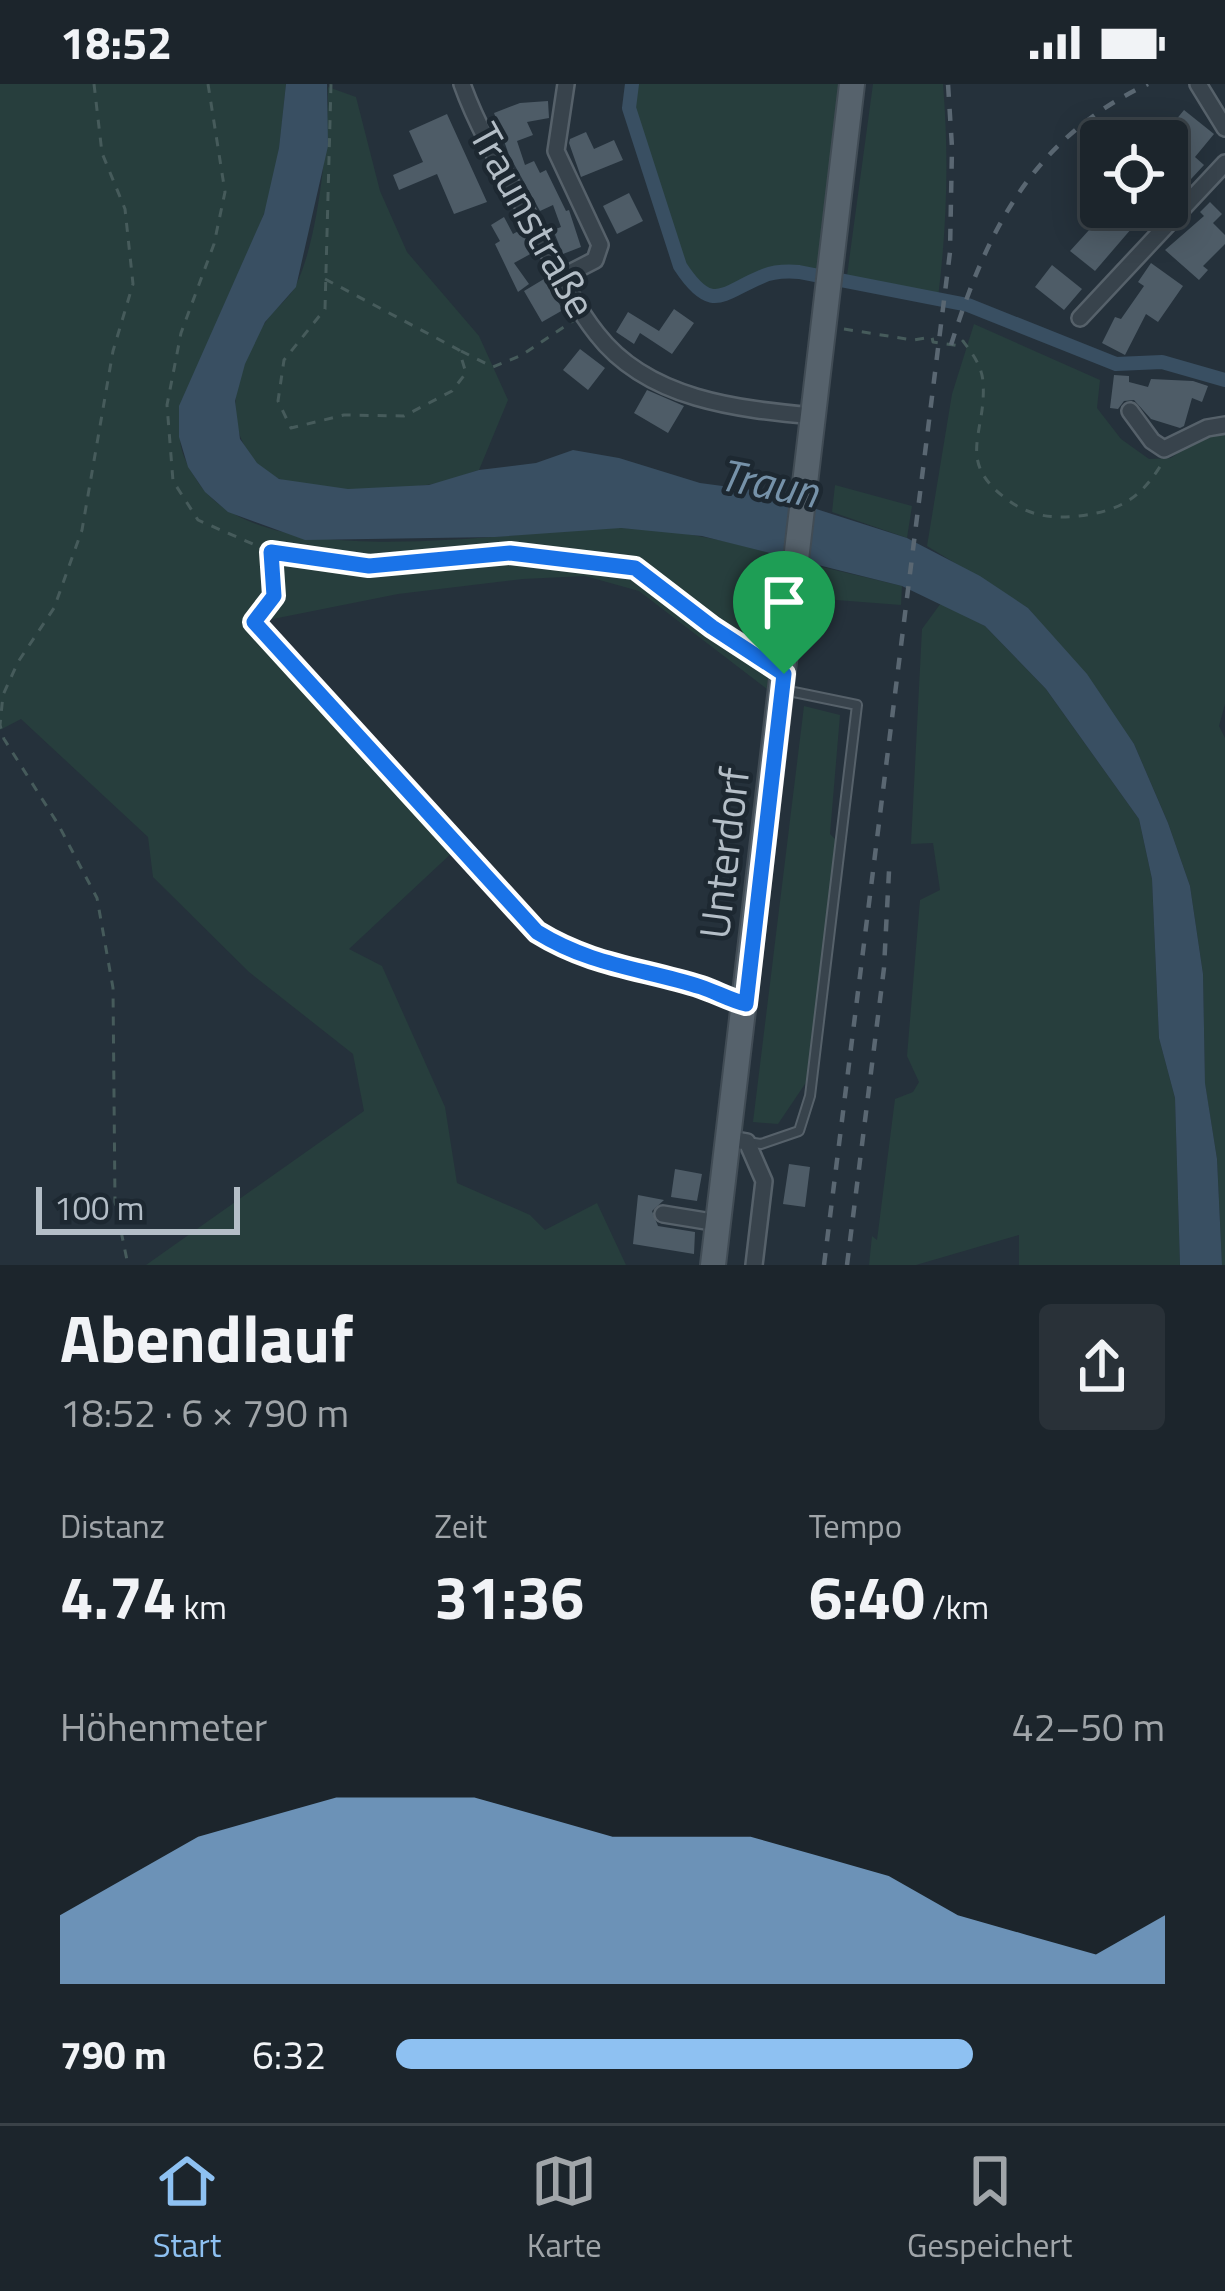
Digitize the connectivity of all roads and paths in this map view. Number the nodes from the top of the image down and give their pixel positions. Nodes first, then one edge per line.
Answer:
1 (94, 84) edge
2 (208, 84) edge
3 (331, 84) edge
4 (462, 84) edge
5 (566, 84) edge
6 (852, 84) edge
7 (1198, 84) edge
8 (1225, 128) edge
9 (1225, 163) edge
10 (562, 278) junction
11 (325, 279) junction
12 (583, 315) junction
13 (1080, 318) dead end
14 (841, 328) dead end
15 (459, 350) junction
16 (1130, 412) dead end
17 (814, 416) junction
18 (1225, 424) edge
19 (1172, 448) junction
20 (271, 552) junction
21 (783, 682) junction
22 (746, 1004) junction
23 (739, 1140) junction
24 (663, 1214) dead end
25 (718, 1223) junction
26 (128, 1265) edge
27 (713, 1265) edge
28 (754, 1265) edge

1 - 26 path
2 - 20 path
3 - 11 path
4 - 10 street, Traunstraße
5 - 10 street
6 - 17 main road, Unterdorf
7 - 8 street
9 - 13 street
10 - 12 street, Traunstraße
11 - 15 path
11 - 15 path
12 - 15 path
12 - 17 street, Traunstraße
14 - 19 path
16 - 19 street
17 - 21 main road, Unterdorf
18 - 19 street
20 - 21 path
20 - 22 path
21 - 22 main road, Unterdorf
21 - 23 lane
22 - 23 main road, Unterdorf
23 - 25 main road, Unterdorf
23 - 28 street, Unterdorf
24 - 25 street
25 - 27 main road, Unterdorf

